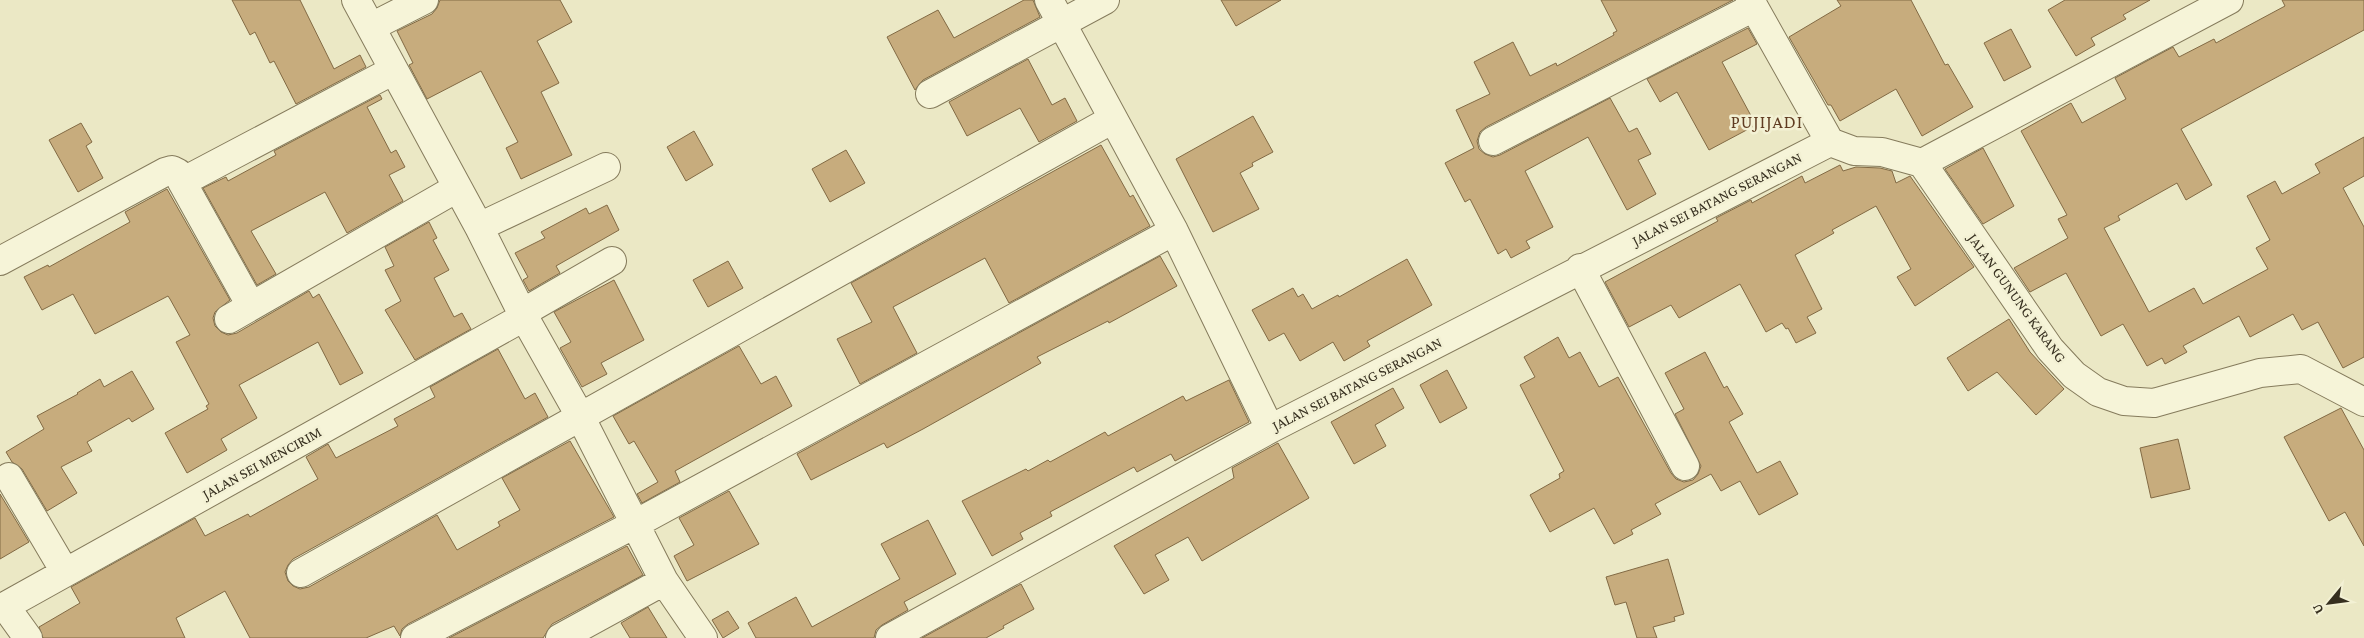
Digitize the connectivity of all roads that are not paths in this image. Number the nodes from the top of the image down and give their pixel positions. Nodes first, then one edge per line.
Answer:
1 (356, 0) edge
2 (424, 0) edge
3 (1049, 0) edge
4 (1105, 0) edge
5 (2229, 0) edge
6 (1752, 4) edge
7 (1061, 24) junction
8 (371, 27) junction
9 (394, 70) junction
10 (930, 94) dead end
11 (1113, 120) junction
12 (1494, 141) dead end
13 (1830, 142) junction
14 (1922, 163) junction
15 (606, 167) dead end
16 (182, 182) junction
17 (457, 188) junction
18 (479, 227) junction
19 (1174, 231) junction
20 (0, 261) edge
21 (612, 261) dead end
22 (1580, 268) junction
23 (523, 315) junction
24 (2364, 402) edge
25 (580, 416) junction
26 (1270, 430) junction
27 (1686, 466) dead end
28 (9, 477) dead end
29 (635, 524) junction
30 (65, 572) junction
31 (301, 573) dead end
32 (664, 581) junction
33 (3, 608) edge
34 (28, 638) edge
35 (415, 638) edge
36 (560, 638) edge
37 (703, 638) edge
38 (890, 638) edge

1 - 8 street
2 - 8 street
3 - 7 street
4 - 7 street
5 - 14 street
6 - 12 street
6 - 13 street
7 - 10 street
7 - 11 street
8 - 9 street
9 - 16 street
9 - 17 street
11 - 19 street
11 - 25 street
13 - 14 street
13 - 22 street, JALAN SEI BATANG SERANGAN
14 - 24 street, JALAN GUNUNG KARANG
15 - 18 street
16 - 17 street
16 - 20 street
17 - 18 street
18 - 23 street
19 - 26 street
19 - 29 street
21 - 23 street, JALAN SEI MENCIRIM
22 - 26 street, JALAN SEI BATANG SERANGAN
22 - 27 street
23 - 25 street
23 - 30 street, JALAN SEI MENCIRIM
25 - 29 street
25 - 31 street
26 - 38 street, JALAN SEI BATANG SERANGAN
28 - 30 street
29 - 32 street
29 - 35 street
30 - 33 street, JALAN SEI MENCIRIM
32 - 36 street
32 - 37 street
33 - 34 street

